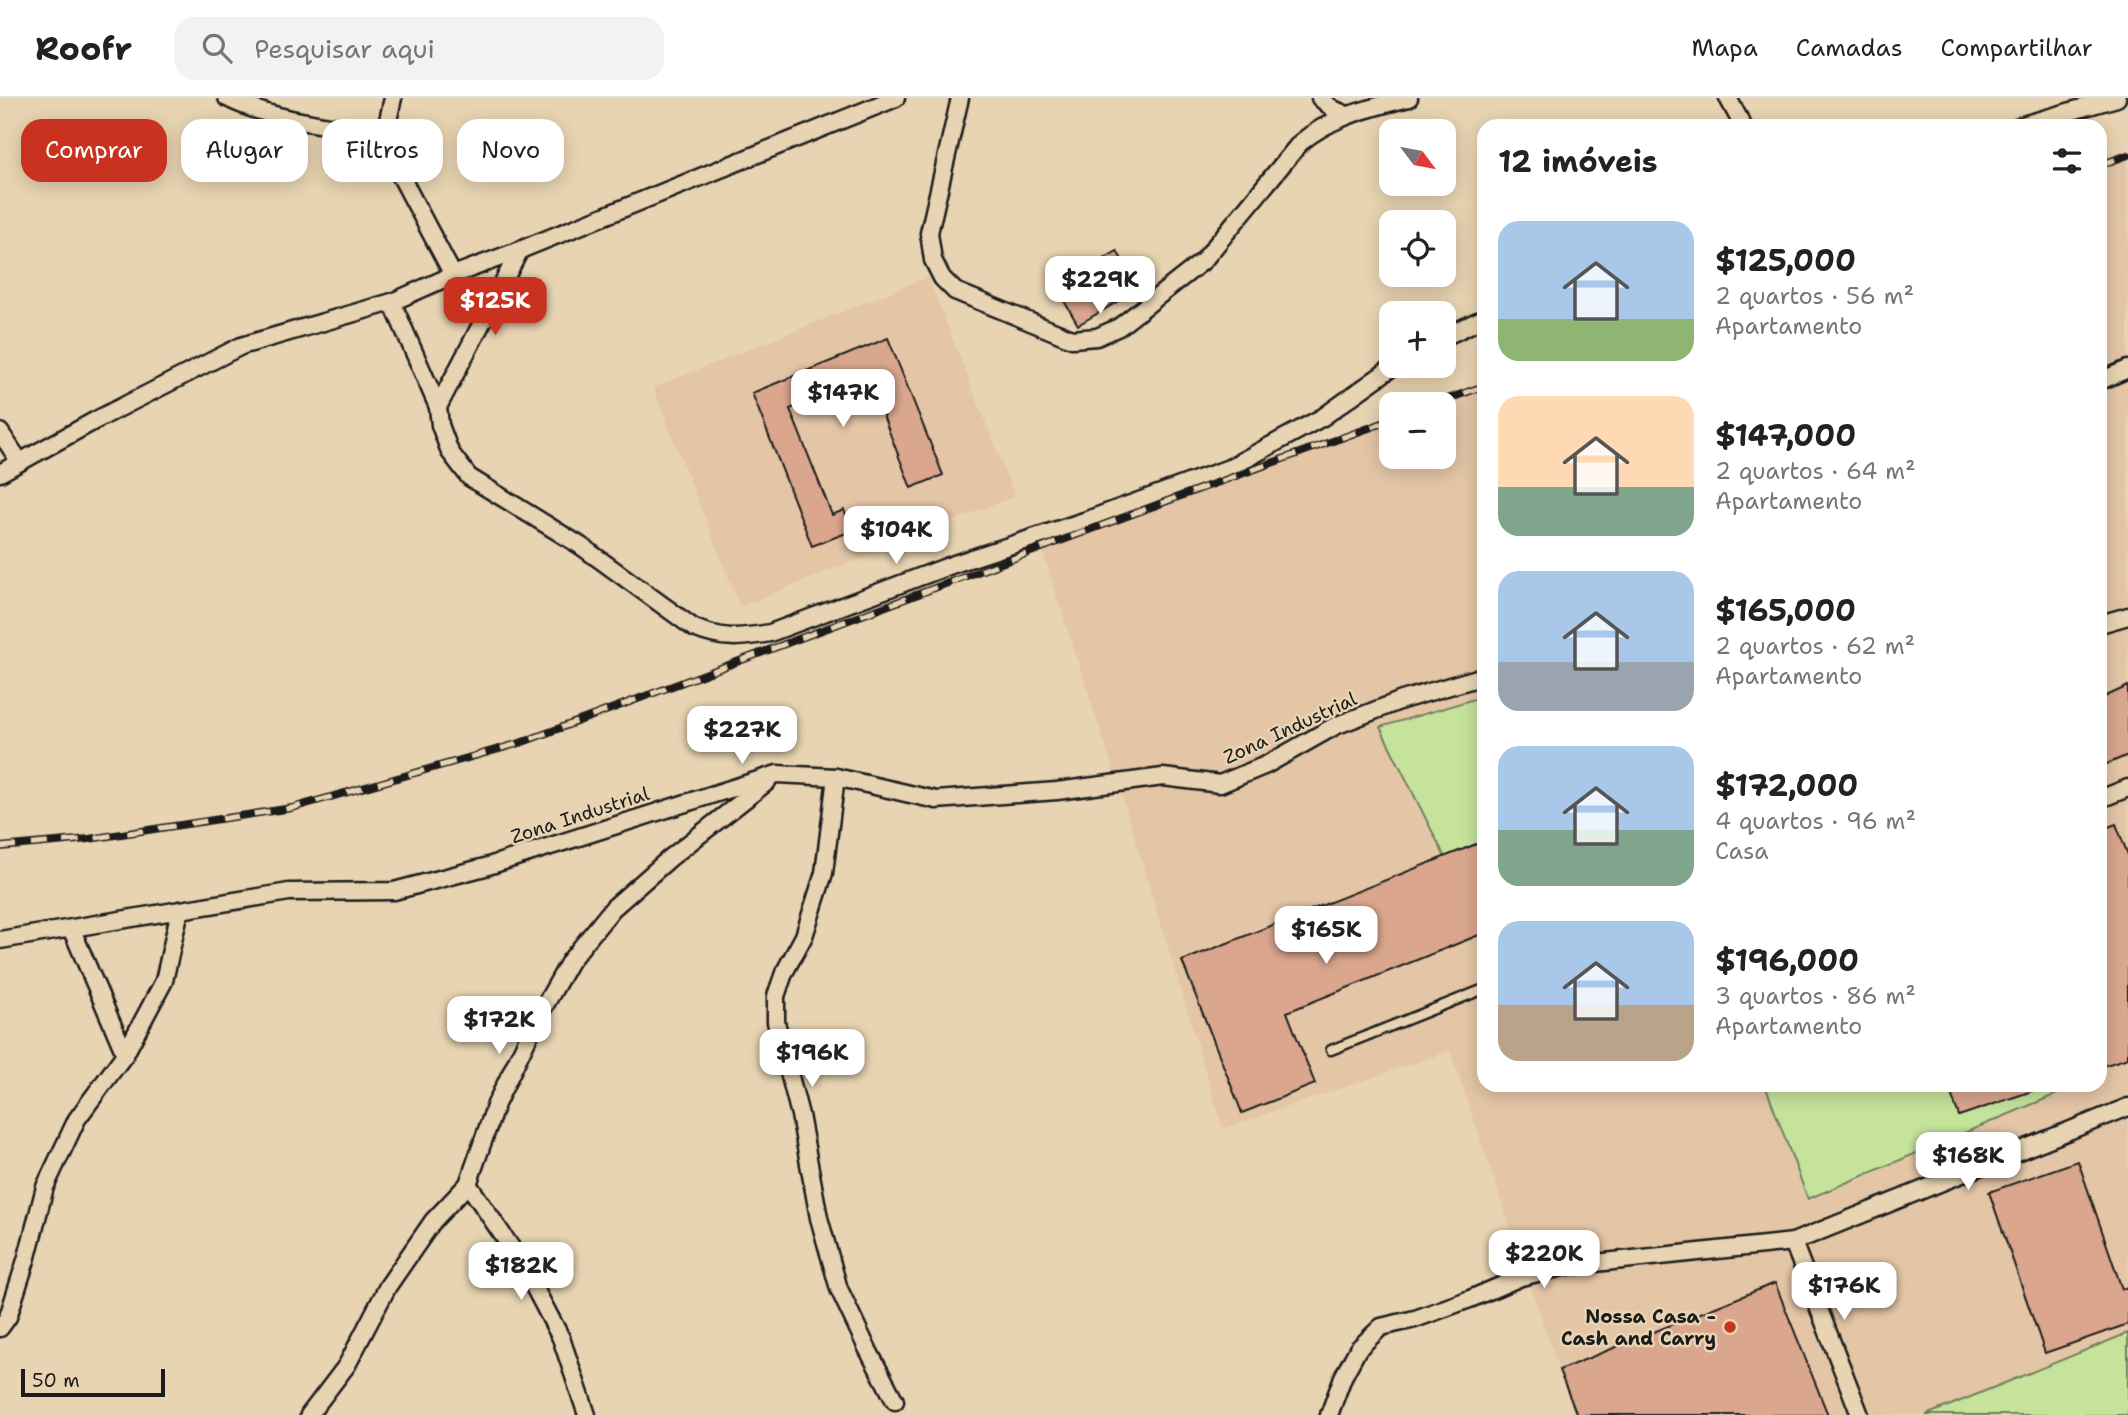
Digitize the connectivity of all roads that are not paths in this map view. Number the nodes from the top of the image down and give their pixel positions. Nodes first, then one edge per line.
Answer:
1 (227, 98) edge
2 (393, 98) edge
3 (896, 98) edge
4 (960, 98) edge
5 (1320, 98) edge
6 (1409, 98) edge
7 (1728, 98) edge
8 (2117, 98) edge
9 (1347, 115) junction
10 (388, 119) edge
11 (1739, 119) edge
12 (2044, 119) edge
13 (322, 123) edge
14 (404, 182) edge
15 (520, 250) junction
16 (453, 275) junction
17 (392, 302) junction
18 (1477, 321) edge
19 (1456, 331) edge
20 (2128, 369) edge
21 (1379, 377) edge
22 (2107, 378) edge
23 (438, 407) junction
24 (0, 432) edge
25 (20, 462) junction
26 (0, 474) edge
27 (2128, 616) edge
28 (2107, 622) edge
29 (1477, 678) edge
30 (777, 775) junction
31 (836, 777) junction
32 (2126, 794) edge
33 (2107, 798) edge
34 (180, 910) junction
35 (72, 930) junction
36 (0, 940) edge
37 (1477, 992) edge
38 (1331, 1050) dead end
39 (125, 1054) junction
40 (2128, 1107) edge
41 (468, 1184) junction
42 (1793, 1242) junction
43 (0, 1328) edge
44 (895, 1401) dead end
45 (310, 1415) edge
46 (587, 1415) edge
47 (1329, 1415) edge
48 (1860, 1415) edge

1 - 13 street
2 - 10 street
3 - 15 street
4 - 9 street
5 - 9 street
6 - 9 street
7 - 11 street
8 - 12 street
14 - 16 street
15 - 16 street
15 - 23 street
16 - 17 street
17 - 23 street
17 - 25 street
18 - 19 street
20 - 22 street
21 - 23 street
24 - 25 street
25 - 26 street
27 - 28 street
29 - 31 street, Zona Industrial
30 - 31 street, Zona Industrial
30 - 34 street, Zona Industrial
30 - 41 street
31 - 44 street
32 - 33 street
34 - 35 street, Zona Industrial
34 - 39 street
35 - 36 street, Zona Industrial
35 - 39 street
37 - 38 lane
39 - 43 street
40 - 42 street
41 - 45 street
41 - 46 street
42 - 47 street
42 - 48 street

